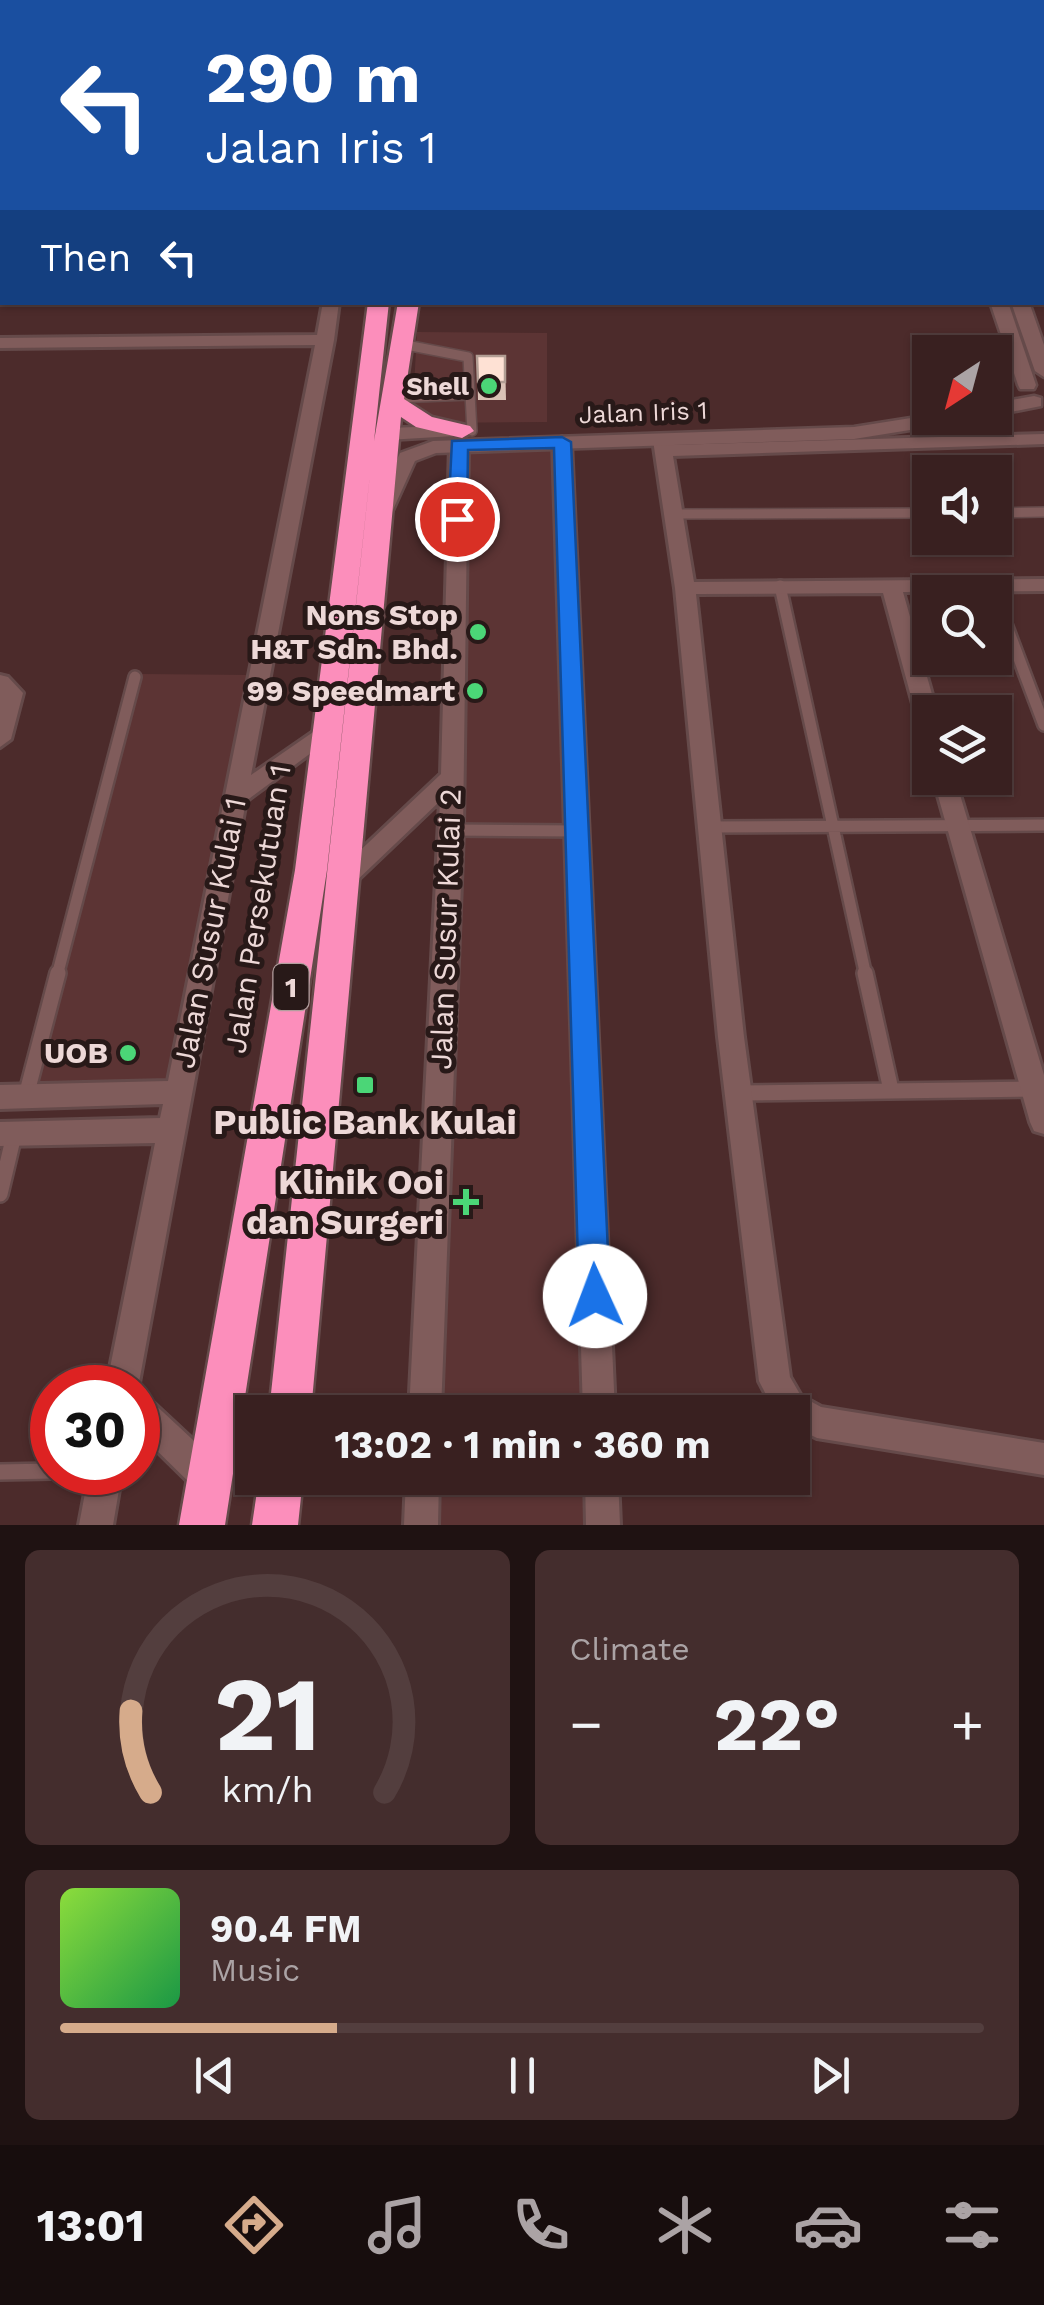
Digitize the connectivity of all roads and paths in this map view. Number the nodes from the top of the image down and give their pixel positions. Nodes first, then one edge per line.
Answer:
1 (331, 305) edge
2 (379, 305) edge
3 (408, 305) edge
4 (1000, 305) edge
5 (1021, 305) edge
6 (326, 340) junction
7 (0, 343) edge
8 (401, 344) junction
9 (1044, 371) edge
10 (1034, 394) edge
11 (470, 396) junction
12 (394, 400) junction
13 (912, 411) edge
14 (912, 424) edge
15 (464, 436) junction
16 (1044, 439) edge
17 (374, 440) junction
18 (562, 442) junction
19 (663, 446) junction
20 (1012, 512) edge
21 (1044, 512) edge
22 (912, 513) edge
23 (674, 514) junction
24 (381, 517) junction
25 (891, 584) junction
26 (912, 585) edge
27 (1044, 585) edge
28 (780, 586) junction
29 (684, 588) junction
30 (1012, 589) edge
31 (1012, 641) edge
32 (135, 677) dead end
33 (0, 682) edge
34 (921, 695) edge
35 (1044, 726) edge
36 (327, 733) junction
37 (0, 739) edge
38 (452, 777) junction
39 (949, 795) edge
40 (236, 797) junction
41 (1044, 825) edge
42 (708, 826) junction
43 (832, 826) junction
44 (958, 826) junction
45 (451, 830) junction
46 (578, 831) junction
47 (344, 878) junction
48 (891, 1090) junction
49 (1039, 1090) edge
50 (179, 1092) junction
51 (741, 1093) junction
52 (13, 1096) edge
53 (1044, 1122) edge
54 (171, 1130) junction
55 (7, 1134) edge
56 (0, 1194) edge
57 (126, 1365) edge
58 (292, 1395) edge
59 (427, 1395) edge
60 (598, 1395) edge
61 (160, 1431) edge
62 (1044, 1460) edge
63 (0, 1472) edge
64 (30, 1472) edge
65 (209, 1478) junction
66 (102, 1495) edge
67 (279, 1495) edge
68 (422, 1495) edge
69 (603, 1495) edge
70 (96, 1525) edge
71 (202, 1525) edge
72 (275, 1525) edge
73 (420, 1525) edge
74 (604, 1525) edge

1 - 6 street, Jalan Susur Kulai 1
2 - 17 highway, Jalan Persekutuan 1 / 1
3 - 8 highway, Jalan Persekutuan 1 / 1
4 - 10 main road
5 - 9 main road
6 - 7 street
6 - 40 street, Jalan Susur Kulai 1
8 - 11 lane
8 - 12 highway, Jalan Persekutuan 1 / 1
11 - 12 lane
11 - 15 lane
12 - 15 highway
12 - 17 highway, Jalan Persekutuan 1 / 1
13 - 15 main road, Jalan Iris 1
14 - 19 main road, Jalan Iris 1
15 - 17 main road, Jalan Iris 1
15 - 18 main road, Jalan Iris 1
15 - 24 main road, Jalan Iris 1
15 - 38 street, Jalan Susur Kulai 2
16 - 19 street
17 - 24 highway, Jalan Persekutuan 1 / 1
17 - 36 highway, Jalan Persekutuan 1 / 1
18 - 19 main road, Jalan Iris 1
18 - 46 street
19 - 23 street
20 - 21 lane
22 - 23 lane
23 - 29 street
24 - 47 highway, Jalan Persekutuan 1 / 1
25 - 26 street
25 - 28 street
25 - 34 street
27 - 30 street
28 - 29 street
28 - 43 lane
29 - 42 street
31 - 35 lane
32 - 52 lane
33 - 37 street
36 - 40 street
36 - 65 highway, Jalan Persekutuan 1 / 1
38 - 45 street, Jalan Susur Kulai 2
38 - 47 street
39 - 44 street
40 - 50 street, Jalan Susur Kulai 1
41 - 44 lane
42 - 43 lane
42 - 51 street
43 - 44 lane
43 - 48 lane
44 - 49 street
45 - 46 lane
45 - 59 street, Jalan Susur Kulai 2
46 - 60 street
47 - 58 highway, Jalan Persekutuan 1 / 1
48 - 49 lane
48 - 51 lane
49 - 53 street
50 - 52 street
50 - 54 street, Jalan Susur Kulai 1
51 - 62 street
54 - 55 street
54 - 57 street, Jalan Susur Kulai 1
55 - 56 lane
61 - 65 street
63 - 64 lane
65 - 71 highway, Jalan Persekutuan 1 / 1
66 - 70 street
67 - 72 highway
68 - 73 street
69 - 74 street

